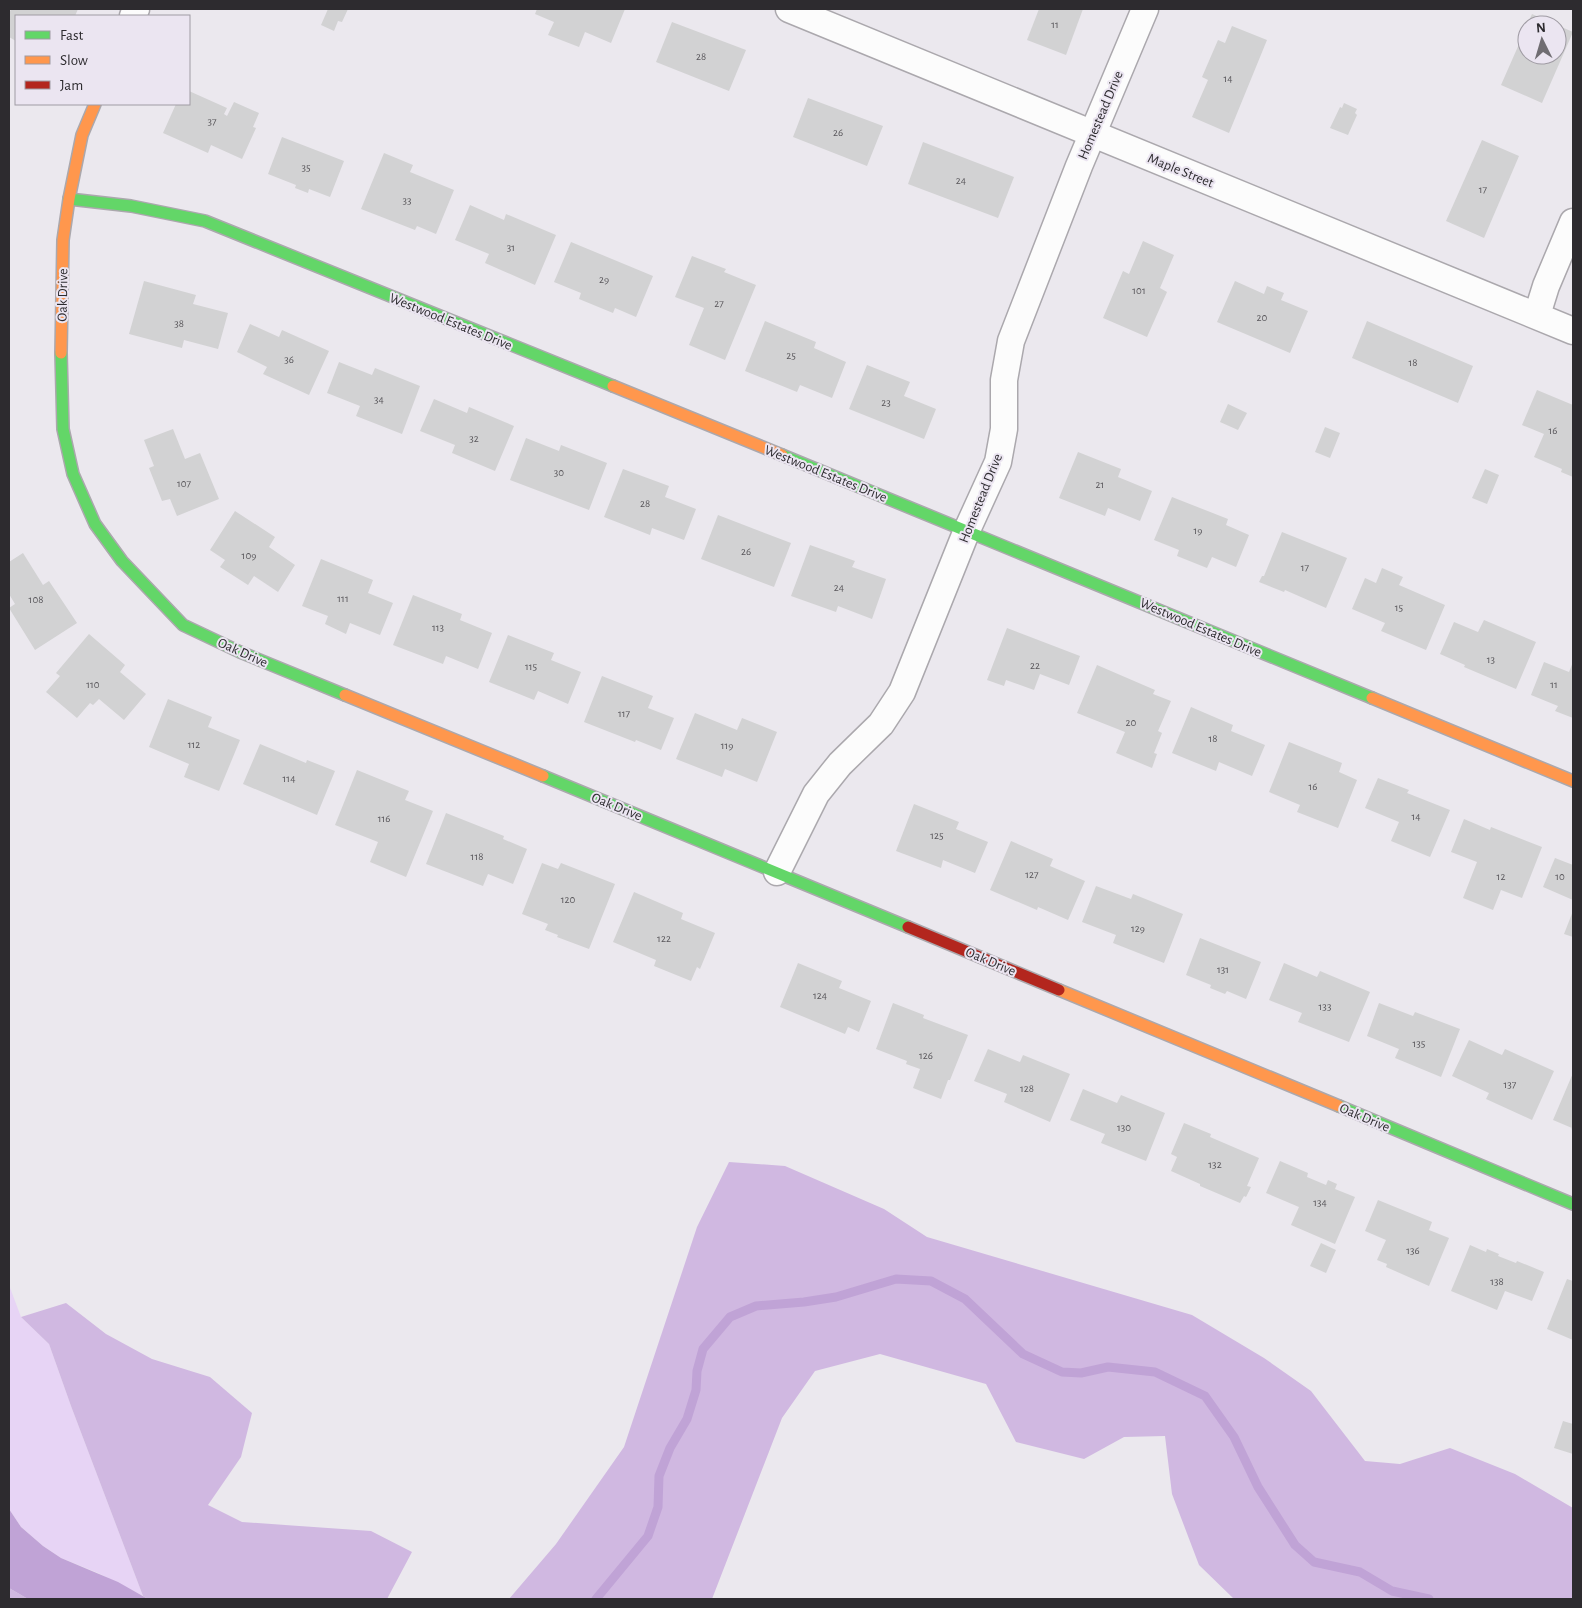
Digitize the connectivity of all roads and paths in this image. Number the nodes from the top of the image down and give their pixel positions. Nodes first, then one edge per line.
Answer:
1 (789, 9) edge
2 (1145, 9) edge
3 (95, 105) edge
4 (1092, 134) junction
5 (69, 199) junction
6 (1573, 222) edge
7 (1537, 316) junction
8 (1573, 331) edge
9 (967, 530) junction
10 (1573, 781) edge
11 (777, 872) junction
12 (1573, 1204) edge

1 - 4 street, Maple Street
2 - 4 street, Homestead Drive
3 - 5 street, Oak Drive
4 - 7 street, Maple Street
4 - 9 street, Homestead Drive
5 - 9 street, Westwood Estates Drive
5 - 11 street, Oak Drive
6 - 7 street
7 - 8 street, Maple Street
9 - 10 street, Westwood Estates Drive
9 - 11 street, Homestead Drive
11 - 12 street, Oak Drive

